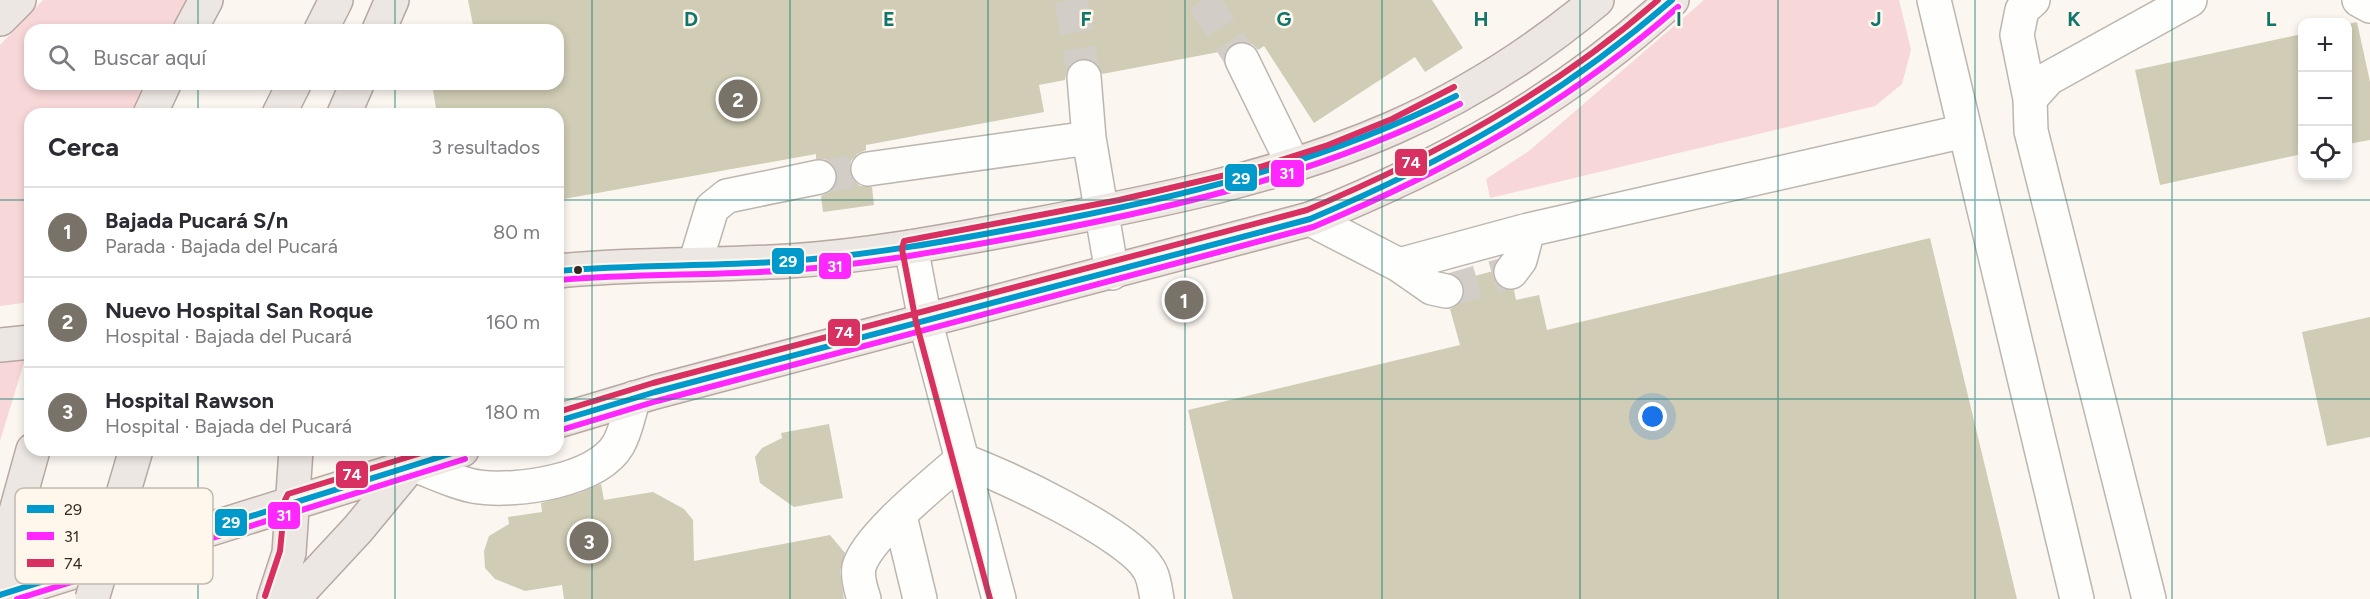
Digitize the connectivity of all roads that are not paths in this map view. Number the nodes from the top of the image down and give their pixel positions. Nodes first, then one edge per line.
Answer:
1 (19, 0) edge
2 (206, 0) edge
3 (336, 0) edge
4 (392, 0) edge
5 (1597, 0) edge
6 (1672, 0) edge
7 (1934, 0) edge
8 (2033, 0) edge
9 (2190, 0) edge
10 (2359, 0) edge
11 (2370, 6) edge
12 (0, 19) edge
13 (193, 24) edge
14 (324, 24) edge
15 (382, 24) edge
16 (1242, 60) tunnel mouth
17 (1084, 77) tunnel mouth
18 (161, 90) edge
19 (291, 90) edge
20 (354, 90) edge
21 (2030, 99) junction
22 (153, 108) edge
23 (282, 108) edge
24 (347, 108) edge
25 (1965, 131) junction
26 (1089, 138) junction
27 (1293, 164) junction
28 (868, 169) tunnel mouth
29 (819, 177) tunnel mouth
30 (1101, 212) junction
31 (1310, 219) junction
32 (1528, 230) junction
33 (911, 247) junction
34 (695, 264) junction
35 (1399, 265) junction
36 (564, 271) edge
37 (1511, 272) dead end
38 (1112, 273) junction
39 (1446, 291) tunnel mouth
40 (926, 320) junction
41 (24, 343) edge
42 (0, 345) edge
43 (633, 398) junction
44 (564, 419) edge
45 (31, 456) edge
46 (134, 456) edge
47 (296, 456) edge
48 (443, 456) edge
49 (962, 460) junction
50 (412, 466) junction
51 (22, 488) edge
52 (125, 488) edge
53 (294, 501) junction
54 (15, 515) edge
55 (900, 516) junction
56 (213, 527) edge
57 (0, 569) edge
58 (34, 584) edge
59 (96, 584) edge
60 (0, 595) edge
61 (92, 599) edge
62 (274, 599) edge
63 (293, 599) edge
64 (864, 599) edge
65 (920, 599) edge
66 (999, 599) edge
67 (1157, 599) edge
68 (2077, 599) edge
69 (2149, 599) edge

1 - 12 main road
2 - 13 main road
3 - 14 main road
4 - 15 main road
5 - 27 main road
6 - 31 main road
7 - 25 street
8 - 21 street
9 - 21 street
10 - 11 street
16 - 27 street
17 - 26 street
18 - 22 main road
19 - 23 main road
20 - 24 main road
21 - 69 street
25 - 32 street
25 - 68 street
26 - 28 street
26 - 30 street
27 - 30 main road
29 - 34 street
30 - 33 main road
30 - 38 street
31 - 35 street
31 - 38 main road
32 - 35 street
32 - 37 street
33 - 34 main road
33 - 40 street
34 - 36 main road
35 - 39 street
38 - 40 main road
40 - 43 main road
40 - 49 street
41 - 42 main road
43 - 44 main road
43 - 50 street
45 - 51 main road
46 - 52 main road, bridge
47 - 53 main road
48 - 50 main road
49 - 55 street
49 - 66 street
49 - 67 street
50 - 53 main road
50 - 63 main road
53 - 56 main road
53 - 62 main road
54 - 57 main road
55 - 64 street
55 - 65 street
58 - 60 main road
59 - 61 main road, bridge

